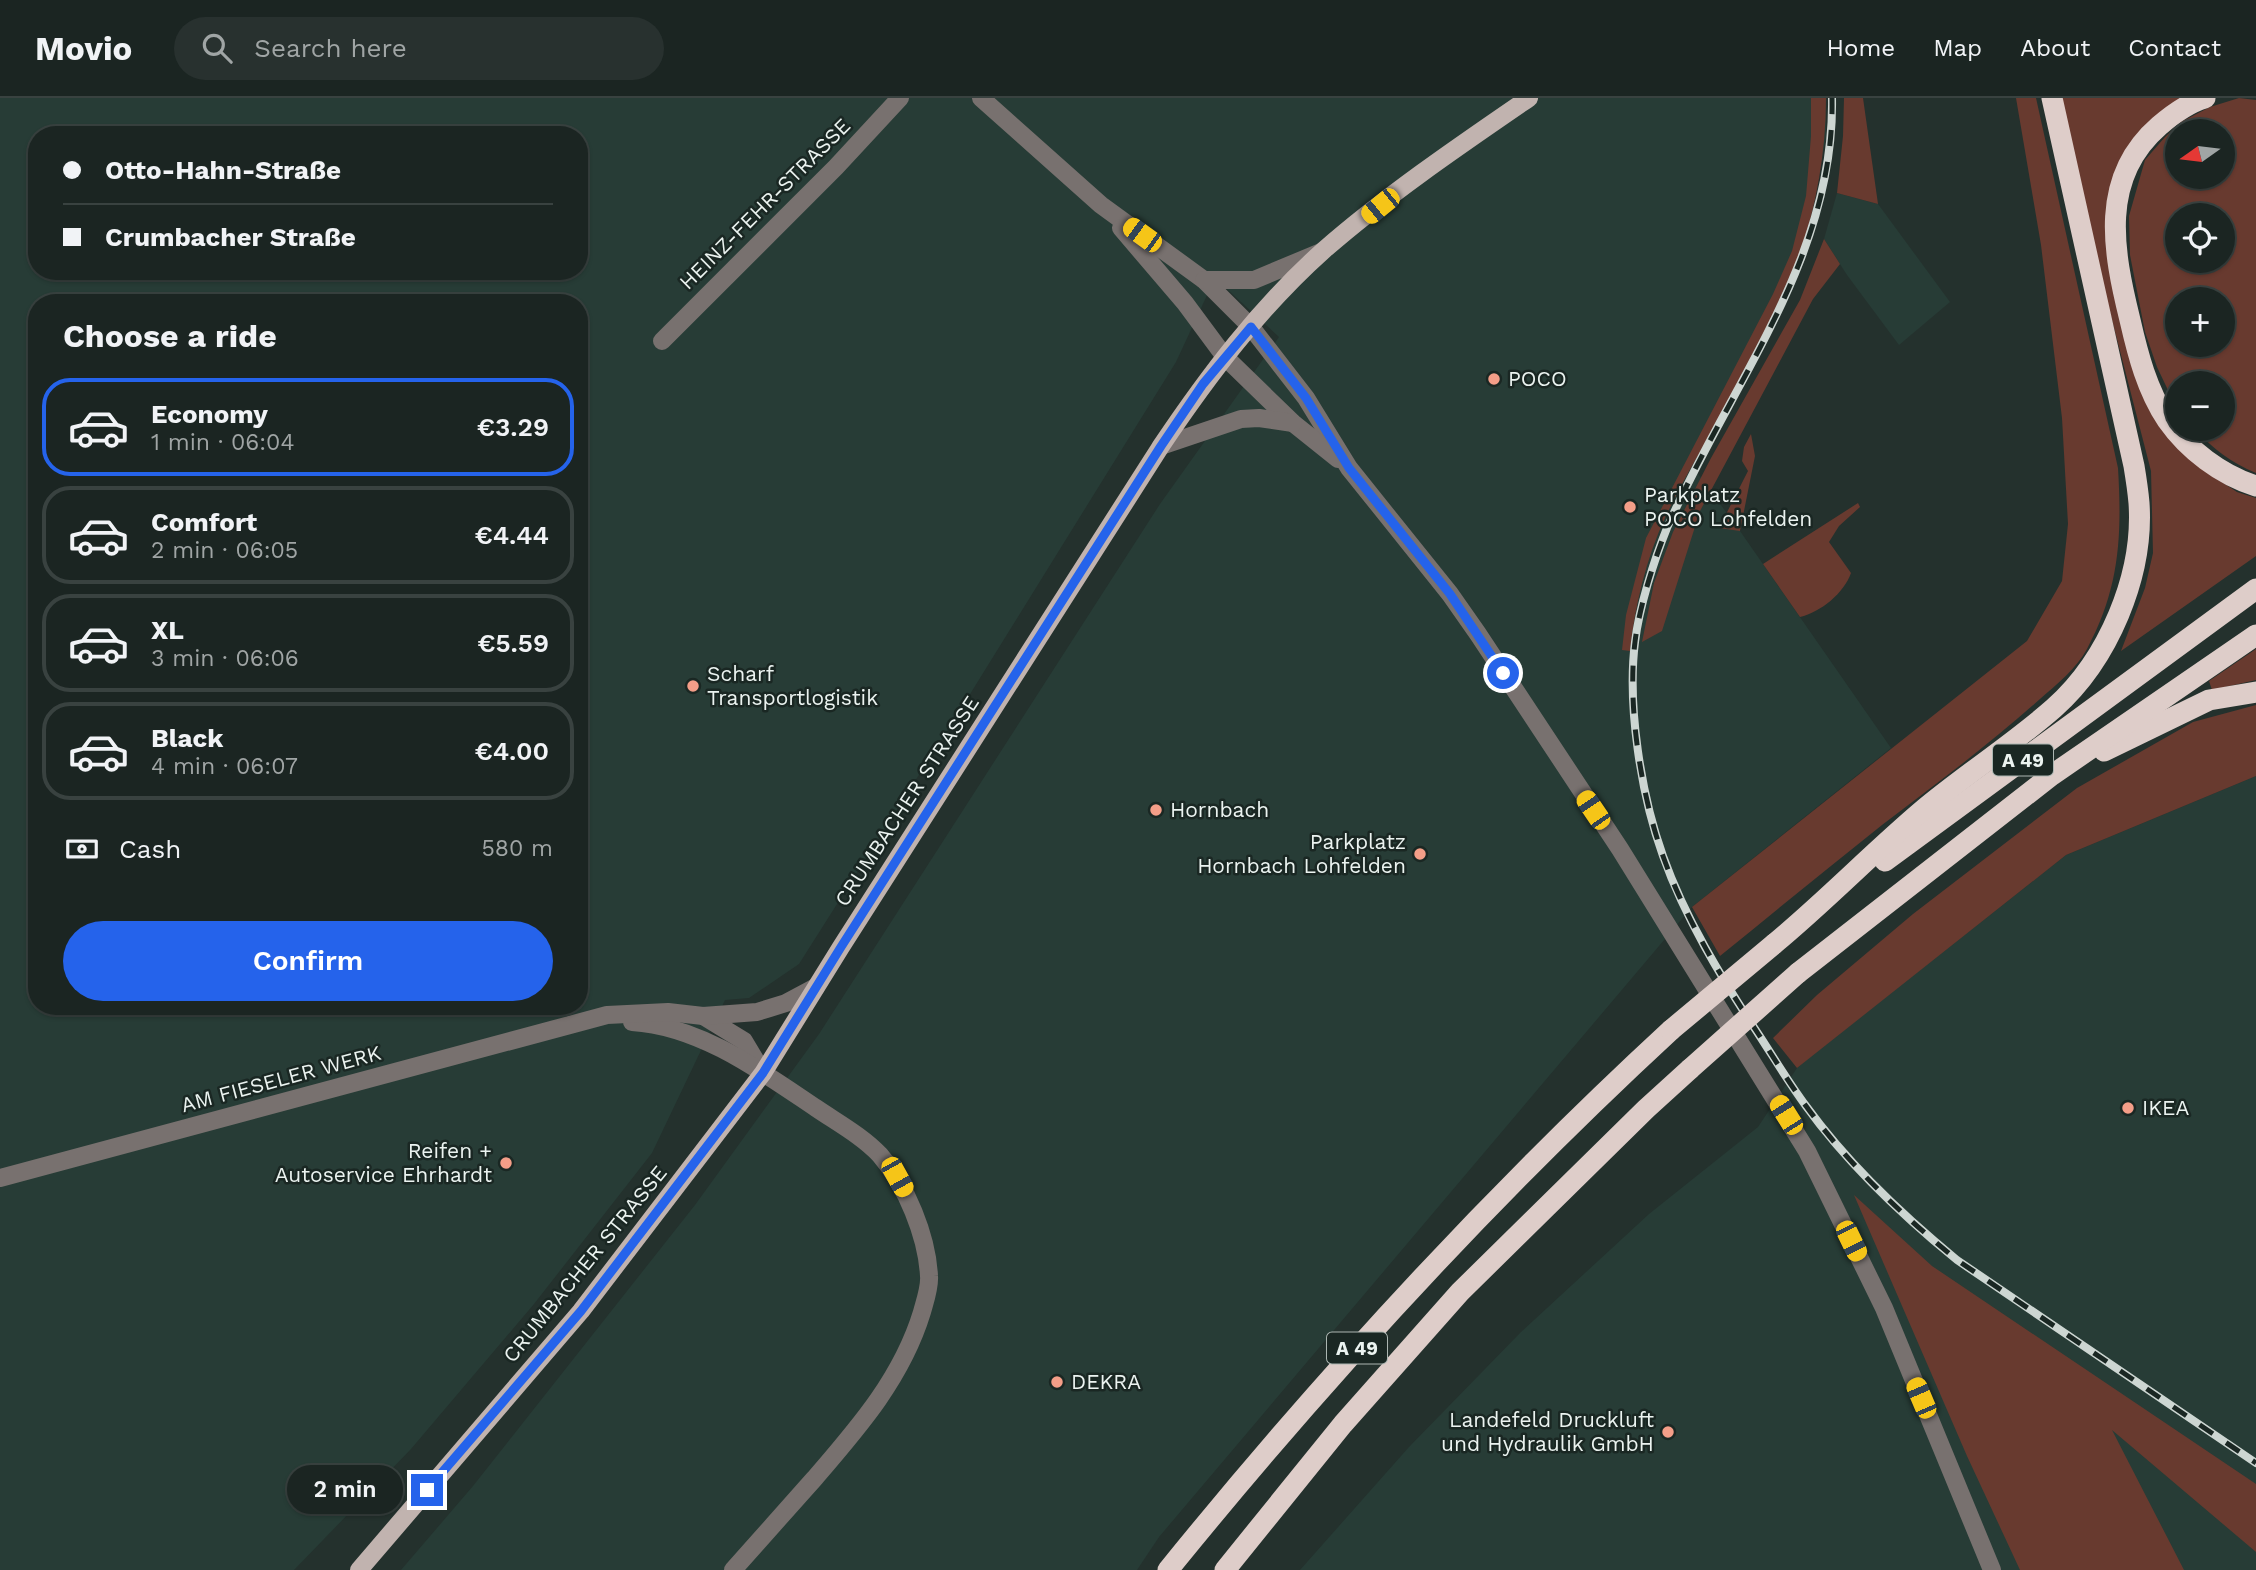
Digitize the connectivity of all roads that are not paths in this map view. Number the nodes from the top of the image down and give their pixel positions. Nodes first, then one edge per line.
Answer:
1 (900, 98) edge
2 (981, 98) edge
3 (1529, 98) edge
4 (2052, 98) edge
5 (2205, 98) edge
6 (1101, 205) junction
7 (1324, 251) junction
8 (1204, 279) junction
9 (1251, 327) junction
10 (662, 341) dead end
11 (1225, 357) junction
12 (1293, 423) junction
13 (1161, 446) junction
14 (1349, 468) junction
15 (2256, 486) edge
16 (2256, 589) edge
17 (2256, 635) edge
18 (2256, 692) edge
19 (2052, 775) junction
20 (1782, 937) junction
21 (816, 987) junction
22 (704, 1016) junction
23 (573, 1023) junction
24 (763, 1073) junction
25 (0, 1178) edge
26 (359, 1570) edge
27 (733, 1570) edge
28 (1168, 1570) edge
29 (1225, 1570) edge
30 (1992, 1570) edge

1 - 10 street, HEINZ-FEHR-STRASSE
2 - 6 street
3 - 7 main road, CRUMBACHER STRASSE
4 - 20 highway
5 - 15 highway
6 - 8 street
6 - 11 street
7 - 8 street
7 - 9 main road, CRUMBACHER STRASSE
8 - 9 street
9 - 11 main road, CRUMBACHER STRASSE
9 - 14 street
11 - 12 street
11 - 13 main road, CRUMBACHER STRASSE
12 - 13 street
12 - 14 street
13 - 21 main road, CRUMBACHER STRASSE
14 - 30 street
16 - 20 highway, A 49
17 - 19 highway, A 49
18 - 19 highway
19 - 29 highway, A 49, bridge
20 - 28 highway, A 49, bridge
21 - 22 street, AM FIESELER WERK
21 - 24 main road, CRUMBACHER STRASSE
22 - 23 street, AM FIESELER WERK
22 - 24 street, AM FIESELER WERK
23 - 24 street, AM FIESELER WERK
23 - 25 street, AM FIESELER WERK
24 - 26 main road, CRUMBACHER STRASSE
24 - 27 street

